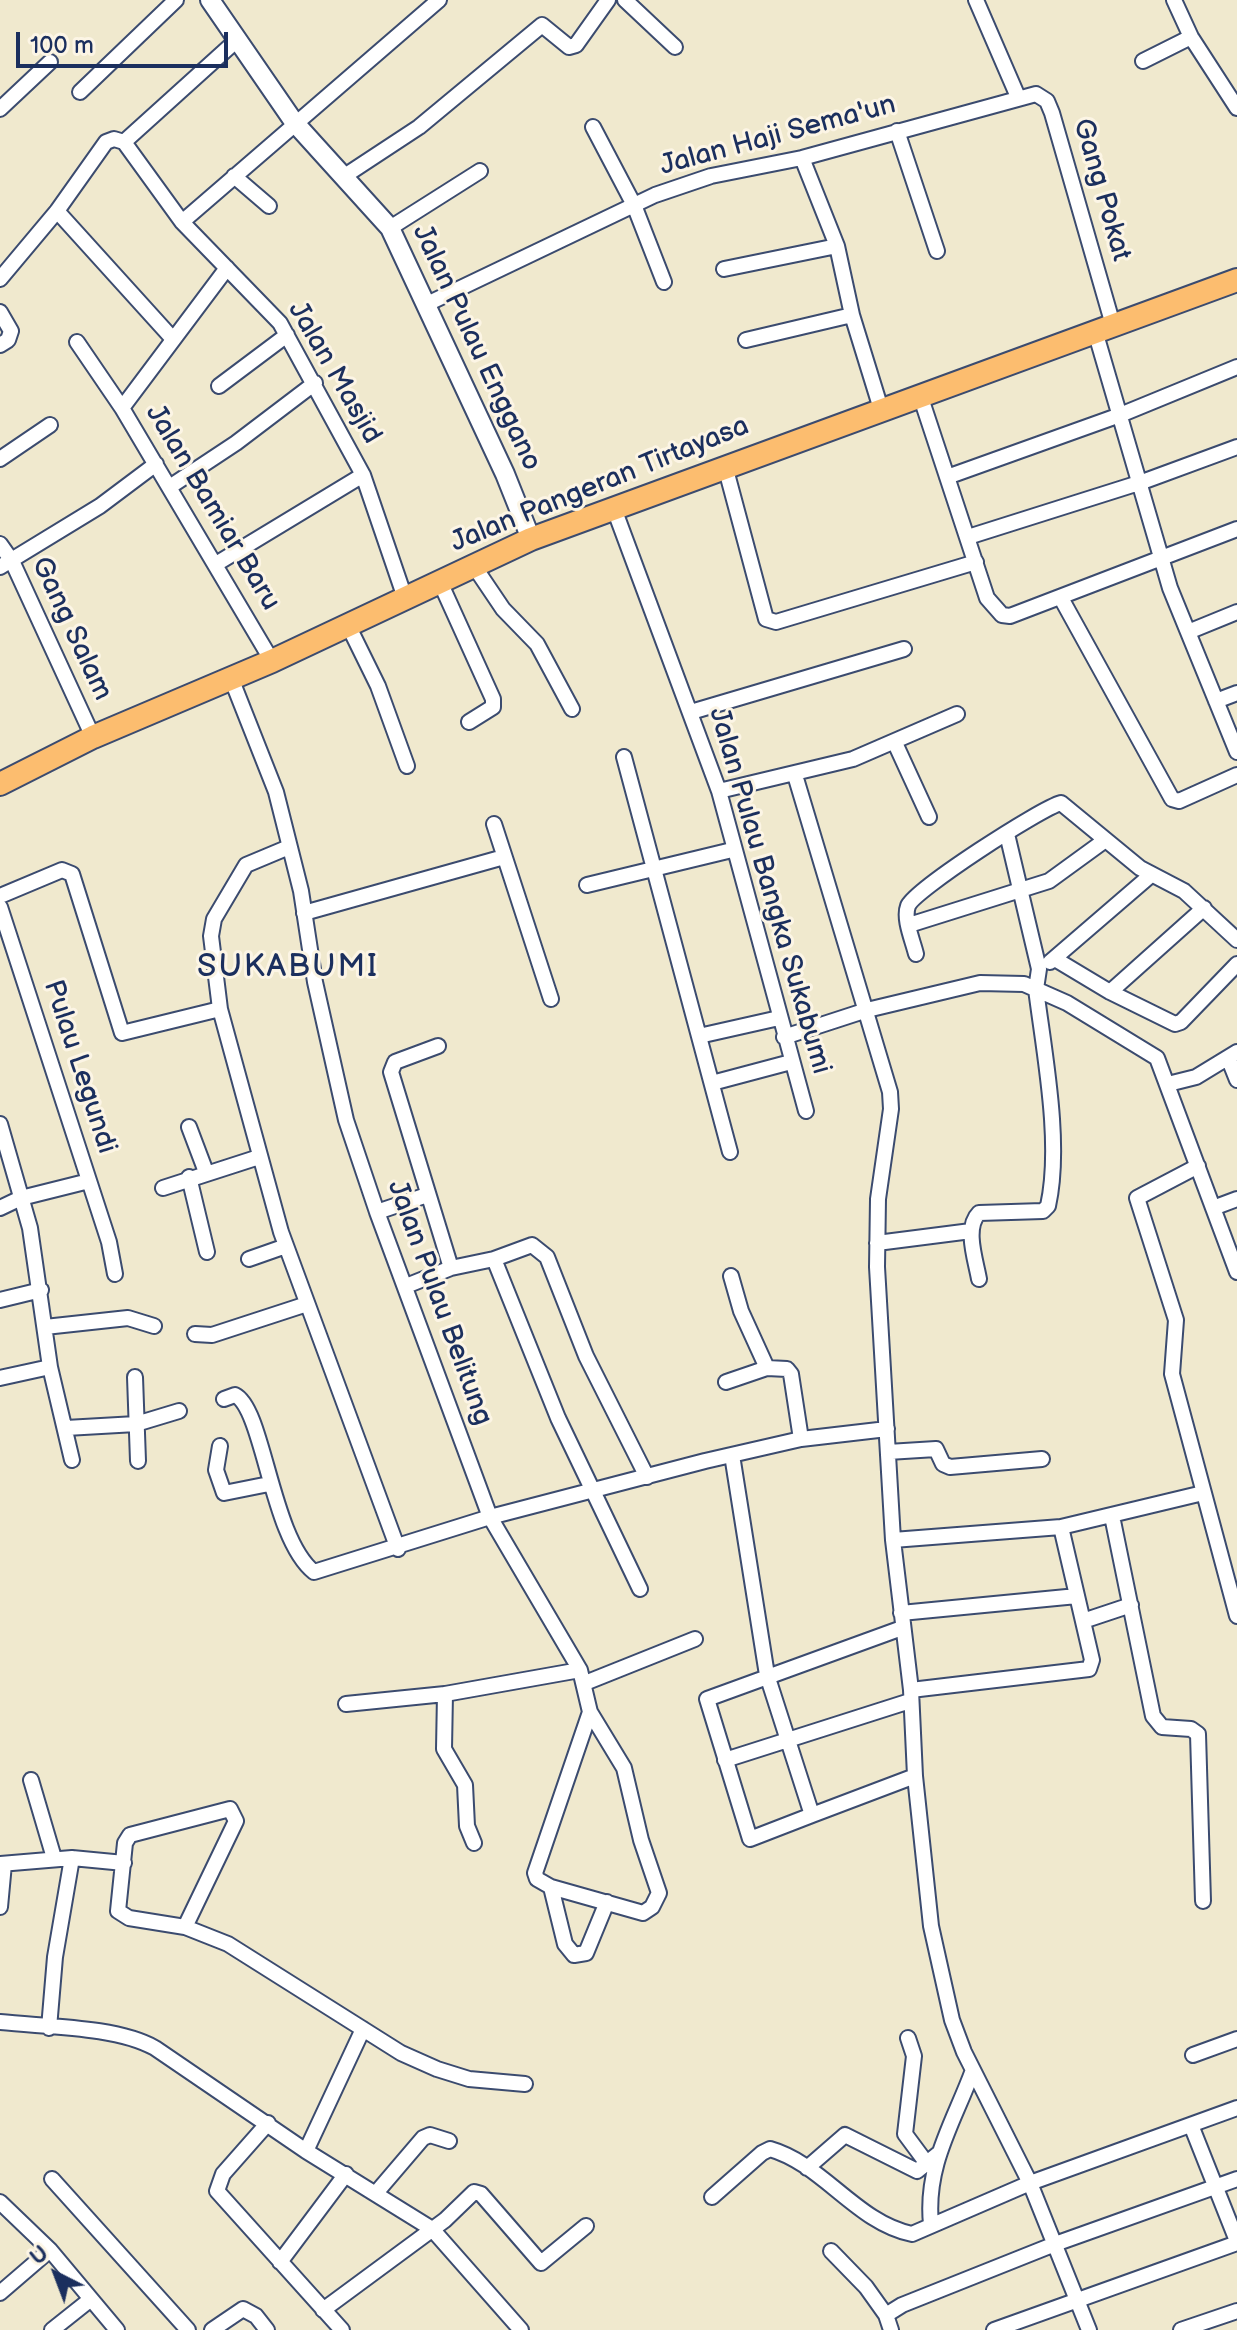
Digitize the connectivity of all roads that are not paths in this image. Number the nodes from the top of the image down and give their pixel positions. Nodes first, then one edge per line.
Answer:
1 (176, 0) edge
2 (210, 0) edge
3 (439, 0) edge
4 (608, 0) edge
5 (625, 0) edge
6 (976, 0) edge
7 (1174, 0) edge
8 (1191, 37) junction
9 (238, 39) junction
10 (675, 47) dead end
11 (1143, 61) dead end
12 (50, 62) dead end
13 (80, 92) dead end
14 (1018, 97) junction
15 (1237, 108) edge
16 (0, 109) edge
17 (294, 122) junction
18 (593, 127) dead end
19 (897, 131) junction
20 (124, 142) junction
21 (802, 158) junction
22 (480, 171) dead end
23 (234, 176) junction
24 (343, 177) junction
25 (634, 205) junction
26 (269, 206) dead end
27 (57, 211) junction
28 (182, 222) junction
29 (390, 228) junction
30 (837, 246) junction
31 (937, 251) dead end
32 (227, 268) junction
33 (724, 269) dead end
34 (0, 279) edge
35 (1237, 280) edge
36 (664, 282) dead end
37 (427, 304) junction
38 (0, 312) edge
39 (852, 315) junction
40 (1104, 328) junction
41 (287, 335) junction
42 (172, 338) junction
43 (746, 340) dead end
44 (77, 342) dead end
45 (0, 345) edge
46 (1237, 367) edge
47 (315, 383) junction
48 (219, 386) dead end
49 (920, 395) junction
50 (122, 408) junction
51 (881, 409) junction
52 (1120, 415) junction
53 (50, 425) dead end
54 (1237, 447) edge
55 (0, 459) edge
56 (156, 464) junction
57 (725, 466) junction
58 (363, 475) junction
59 (947, 477) junction
60 (1142, 482) junction
61 (171, 486) junction
62 (613, 506) junction
63 (1237, 529) edge
64 (968, 537) junction
65 (531, 539) junction
66 (0, 544) edge
67 (1163, 557) junction
68 (976, 562) junction
69 (6, 564) edge
70 (216, 564) junction
71 (474, 566) junction
72 (440, 582) junction
73 (405, 598) junction
74 (1061, 598) junction
75 (1237, 612) edge
76 (348, 625) junction
77 (1188, 632) junction
78 (904, 649) dead end
79 (272, 661) junction
80 (231, 678) junction
81 (1237, 693) edge
82 (1216, 701) junction
83 (572, 709) dead end
84 (691, 712) junction
85 (957, 714) dead end
86 (469, 722) dead end
87 (93, 737) junction
88 (895, 743) junction
89 (1237, 752) edge
90 (624, 757) dead end
91 (407, 766) dead end
92 (795, 775) junction
93 (1237, 775) edge
94 (0, 784) edge
95 (719, 791) junction
96 (929, 817) dead end
97 (494, 824) dead end
98 (1007, 834) junction
99 (1104, 841) junction
100 (289, 847) junction
101 (732, 850) junction
102 (504, 857) junction
103 (654, 869) junction
104 (1151, 875) junction
105 (587, 885) dead end
106 (1021, 890) junction
107 (0, 896) edge
108 (0, 907) edge
109 (1204, 908) junction
110 (304, 913) junction
111 (909, 925) junction
112 (1237, 940) edge
113 (916, 954) dead end
114 (1055, 959) junction
115 (1237, 964) edge
116 (1039, 969) junction
117 (1036, 989) junction
118 (1110, 992) junction
119 (551, 999) dead end
120 (220, 1009) junction
121 (867, 1010) junction
122 (779, 1018) junction
123 (699, 1036) junction
124 (784, 1037) junction
125 (438, 1046) dead end
126 (1233, 1056) edge
127 (791, 1062) junction
128 (1237, 1080) edge
129 (712, 1083) junction
130 (1168, 1084) junction
131 (806, 1111) dead end
132 (0, 1127) edge
133 (189, 1127) dead end
134 (730, 1152) dead end
135 (259, 1157) junction
136 (1198, 1166) junction
137 (206, 1172) junction
138 (189, 1177) junction
139 (89, 1181) junction
140 (163, 1188) dead end
141 (427, 1195) junction
142 (21, 1198) junction
143 (1237, 1199) edge
144 (0, 1208) edge
145 (1213, 1208) junction
146 (377, 1212) junction
147 (971, 1231) junction
148 (877, 1243) junction
149 (286, 1246) junction
150 (207, 1252) dead end
151 (249, 1259) dead end
152 (494, 1259) junction
153 (451, 1268) junction
154 (1237, 1272) edge
155 (115, 1274) dead end
156 (731, 1276) dead end
157 (979, 1279) dead end
158 (406, 1286) junction
159 (41, 1290) junction
160 (0, 1300) edge
161 (307, 1304) junction
162 (154, 1326) dead end
163 (45, 1327) junction
164 (195, 1334) dead end
165 (50, 1367) junction
166 (767, 1368) junction
167 (135, 1377) dead end
168 (0, 1378) edge
169 (726, 1382) dead end
170 (224, 1399) dead end
171 (179, 1411) dead end
172 (136, 1424) junction
173 (66, 1428) junction
174 (887, 1429) junction
175 (801, 1439) junction
176 (220, 1446) dead end
177 (888, 1452) junction
178 (732, 1455) junction
179 (1042, 1459) dead end
180 (72, 1460) dead end
181 (138, 1461) dead end
182 (647, 1477) junction
183 (269, 1484) junction
184 (593, 1491) junction
185 (1203, 1493) junction
186 (1112, 1516) junction
187 (490, 1517) junction
188 (1061, 1527) junction
189 (893, 1540) junction
190 (398, 1549) junction
191 (640, 1589) dead end
192 (1077, 1596) junction
193 (1131, 1605) junction
194 (1237, 1616) edge
195 (901, 1620) junction
196 (1083, 1621) junction
197 (695, 1639) dead end
198 (767, 1675) junction
199 (582, 1676) junction
200 (445, 1694) junction
201 (911, 1695) junction
202 (346, 1704) dead end
203 (590, 1712) junction
204 (787, 1740) junction
205 (725, 1760) junction
206 (915, 1776) junction
207 (31, 1780) dead end
208 (812, 1815) junction
209 (474, 1843) dead end
210 (54, 1858) junction
211 (72, 1858) junction
212 (124, 1863) junction
213 (2, 1864) edge
214 (551, 1887) junction
215 (1203, 1901) dead end
216 (607, 1902) junction
217 (0, 1907) edge
218 (185, 1927) junction
219 (0, 2022) edge
220 (49, 2028) junction
221 (363, 2029) junction
222 (908, 2038) dead end
223 (1237, 2039) edge
224 (1193, 2055) dead end
225 (973, 2070) junction
226 (525, 2084) dead end
227 (1237, 2108) edge
228 (268, 2123) junction
229 (1191, 2125) junction
230 (905, 2134) junction
231 (449, 2141) dead end
232 (306, 2151) junction
233 (894, 2158) junction
234 (928, 2163) junction
235 (807, 2168) junction
236 (346, 2174) junction
237 (52, 2179) dead end
238 (1237, 2179) edge
239 (1030, 2183) junction
240 (1216, 2187) junction
241 (376, 2193) junction
242 (712, 2197) dead end
243 (929, 2200) junction
244 (0, 2202) edge
245 (931, 2224) junction
246 (586, 2226) dead end
247 (432, 2229) junction
248 (1237, 2242) edge
249 (1055, 2244) junction
250 (50, 2250) junction
251 (831, 2251) dead end
252 (280, 2262) junction
253 (0, 2293) edge
254 (91, 2299) junction
255 (1076, 2299) junction
256 (323, 2310) junction
257 (1237, 2311) edge
258 (888, 2323) edge
259 (336, 2328) edge
260 (52, 2330) edge
261 (117, 2330) edge
262 (188, 2330) edge
263 (212, 2330) edge
264 (267, 2330) edge
265 (521, 2330) edge
266 (994, 2330) edge
267 (1089, 2330) edge
268 (1181, 2330) edge

1 - 13 street
2 - 9 street, Jalan Pulau Enggano
3 - 17 street
4 - 24 street
5 - 10 street
6 - 14 street
7 - 8 street
8 - 11 street
8 - 15 street
9 - 17 street, Jalan Pulau Enggano
9 - 20 street
12 - 16 street
14 - 19 street, Jalan Haji Sema'un
14 - 40 street, Gang Pokat
17 - 23 street
17 - 24 street, Jalan Pulau Enggano
18 - 25 street
19 - 21 street, Jalan Haji Sema'un
19 - 31 street
20 - 27 street
20 - 28 street, Jalan Masjid
21 - 25 street, Jalan Haji Sema'un
21 - 30 street
22 - 29 street
23 - 26 street
23 - 28 street
24 - 29 street, Jalan Pulau Enggano
25 - 36 street
25 - 37 street, Jalan Haji Sema'un
27 - 34 street
27 - 42 street
28 - 32 street, Jalan Masjid
29 - 37 street, Jalan Pulau Enggano
30 - 33 street
30 - 39 street
32 - 41 street, Jalan Masjid
32 - 42 street, Jalan Bamiar Baru
35 - 40 main road, Jalan Pangeran Tirtayasa
37 - 65 street, Jalan Pulau Enggano
38 - 45 street
39 - 43 street
39 - 51 street
40 - 49 main road, Jalan Pangeran Tirtayasa
40 - 52 street
41 - 47 street, Jalan Masjid
41 - 48 street
42 - 50 street, Jalan Bamiar Baru
44 - 50 street
46 - 52 street
47 - 58 street, Jalan Masjid
47 - 61 street
49 - 51 main road, Jalan Pangeran Tirtayasa
49 - 59 street
50 - 56 street, Jalan Bamiar Baru
51 - 57 main road, Jalan Pangeran Tirtayasa
52 - 59 street
52 - 60 street
53 - 55 street
54 - 60 street
56 - 61 street, Jalan Bamiar Baru
56 - 69 street
57 - 62 main road, Jalan Pangeran Tirtayasa
57 - 68 street
58 - 70 street
58 - 73 street, Jalan Masjid
59 - 64 street
60 - 64 street
60 - 67 street
61 - 70 street, Jalan Bamiar Baru
62 - 65 main road, Jalan Pangeran Tirtayasa
62 - 84 street, Jalan Pulau Bangka Sukabumi
63 - 67 street
64 - 68 street
65 - 71 main road, Jalan Pangeran Tirtayasa
66 - 69 street, Gang Salam
67 - 74 street
67 - 77 street
68 - 74 street
69 - 87 street, Gang Salam
70 - 79 street, Jalan Bamiar Baru
71 - 72 main road, Jalan Pangeran Tirtayasa
71 - 83 street
72 - 73 main road, Jalan Pangeran Tirtayasa
72 - 86 street
73 - 76 main road, Jalan Pangeran Tirtayasa
74 - 93 street
75 - 77 street
76 - 79 main road, Jalan Pangeran Tirtayasa
76 - 91 street
77 - 82 street
78 - 84 street
79 - 80 main road, Jalan Pangeran Tirtayasa
80 - 87 main road, Jalan Pangeran Tirtayasa
80 - 100 street, Jalan Pulau Belitung
81 - 82 street
82 - 89 street
84 - 95 street, Jalan Pulau Bangka Sukabumi
85 - 88 street
87 - 94 main road, Jalan Pangeran Tirtayasa
88 - 92 street
88 - 96 street
90 - 103 street
92 - 95 street
92 - 121 street
95 - 101 street, Jalan Pulau Bangka Sukabumi
97 - 102 street
98 - 99 street
98 - 106 street
98 - 111 street
99 - 104 street
99 - 106 street
100 - 110 street, Jalan Pulau Belitung
100 - 120 street
101 - 103 street
101 - 122 street, Jalan Pulau Bangka Sukabumi
102 - 110 street
102 - 119 street
103 - 105 street
103 - 123 street
104 - 109 street
104 - 114 street
106 - 111 street
106 - 116 street
107 - 120 street
108 - 139 street, Pulau Legundi
109 - 112 street
109 - 118 street
110 - 146 street, Jalan Pulau Belitung
111 - 113 street
114 - 116 street
114 - 118 street
115 - 118 street
116 - 117 street
117 - 121 street
117 - 130 street
117 - 147 street
120 - 135 street
121 - 124 street
121 - 148 street
122 - 123 street
122 - 124 street, Jalan Pulau Bangka Sukabumi
123 - 129 street
124 - 127 street, Jalan Pulau Bangka Sukabumi
125 - 141 street
126 - 128 street
126 - 130 street
127 - 129 street
127 - 131 street, Jalan Pulau Bangka Sukabumi
129 - 134 street
130 - 136 street
132 - 142 street
133 - 137 street
135 - 137 street
135 - 149 street
136 - 145 street
136 - 185 street
137 - 138 street
138 - 140 street
138 - 150 street
139 - 142 street
139 - 155 street, Pulau Legundi
141 - 146 street
141 - 153 street
142 - 144 street
142 - 159 street
143 - 145 street
145 - 154 street
146 - 158 street, Jalan Pulau Belitung
147 - 148 street
147 - 157 street
148 - 174 street
149 - 151 street
149 - 161 street
152 - 153 street
152 - 182 street
152 - 184 street
153 - 158 street
156 - 166 street
158 - 187 street, Jalan Pulau Belitung
159 - 160 street
159 - 163 street
161 - 164 street
161 - 190 street
162 - 163 street
163 - 165 street
165 - 168 street
165 - 173 street
166 - 169 street
166 - 175 street
167 - 172 street
170 - 183 street
171 - 172 street
172 - 173 street
172 - 181 street
173 - 180 street
174 - 175 street
174 - 177 street
175 - 178 street
176 - 183 street
177 - 179 street
177 - 189 street
178 - 182 street
178 - 198 street
182 - 184 street
183 - 190 street
184 - 187 street
184 - 191 street
185 - 186 street
185 - 194 street
186 - 188 street
186 - 193 street
187 - 190 street
187 - 199 street, Jalan Pulau Belitung
188 - 189 street
188 - 192 street
189 - 195 street
192 - 195 street
192 - 196 street
193 - 196 street
193 - 215 street
195 - 198 street
195 - 201 street
196 - 201 street
197 - 199 street
198 - 204 street
198 - 205 street
199 - 200 street
199 - 203 street, Jalan Pulau Belitung
200 - 202 street
200 - 209 street
201 - 204 street
201 - 206 street
203 - 214 street
203 - 216 street, Jalan Pulau Belitung
204 - 205 street
204 - 208 street
205 - 208 street
206 - 208 street
206 - 225 street
207 - 210 street
210 - 211 street
210 - 213 street
211 - 212 street
211 - 220 street
212 - 218 street
212 - 218 street
213 - 217 street
214 - 216 street
214 - 216 street
218 - 221 street
219 - 220 street
220 - 228 street
221 - 226 street
221 - 232 street
222 - 230 street
223 - 224 street
225 - 234 street
225 - 239 street
227 - 229 street
228 - 232 street
228 - 252 street
229 - 239 street
229 - 240 street
230 - 233 street
230 - 234 street
231 - 241 street
232 - 236 street
233 - 234 street
233 - 235 street
234 - 243 street
234 - 243 street
235 - 242 street
235 - 245 street
236 - 241 street
236 - 252 street
237 - 262 street
238 - 240 street
239 - 245 street
239 - 249 street
240 - 248 street
240 - 249 street
241 - 247 street
243 - 245 street
244 - 250 street
246 - 247 street
247 - 256 street
247 - 265 street
248 - 255 street
249 - 255 street
249 - 258 street
250 - 253 street
250 - 254 street
251 - 258 street
252 - 256 street
254 - 260 street
254 - 261 street
255 - 266 street
255 - 267 street
256 - 259 street
257 - 268 street
263 - 264 street

